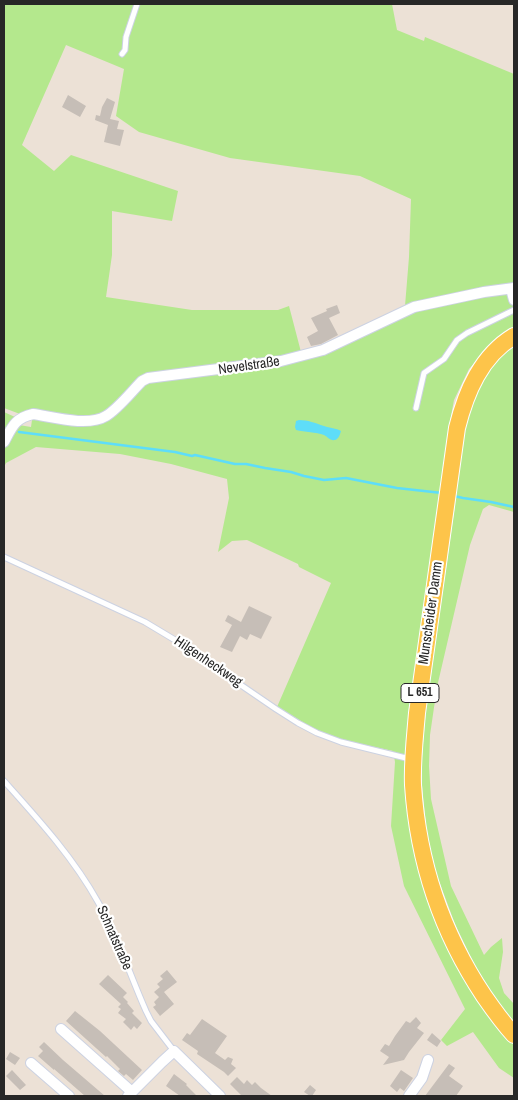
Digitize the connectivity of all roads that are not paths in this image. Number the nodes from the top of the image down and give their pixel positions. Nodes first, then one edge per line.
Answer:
1 (137, 4) edge
2 (122, 54) dead end
3 (513, 292) edge
4 (514, 310) edge
5 (514, 336) edge
6 (416, 408) dead end
7 (4, 442) edge
8 (4, 557) edge
9 (413, 760) junction
10 (4, 781) edge
11 (60, 1029) dead end
12 (514, 1035) edge
13 (174, 1051) junction
14 (428, 1060) dead end
15 (31, 1063) dead end
16 (130, 1094) edge
17 (69, 1096) edge
18 (220, 1096) edge
19 (409, 1096) edge

1 - 2 lane
3 - 7 street, Nevelstraße
4 - 6 lane
5 - 9 main road, Munscheider Damm / L 651
8 - 9 lane, Hilgenheckweg
9 - 12 main road, Munscheider Damm / L 651
10 - 13 lane, Schnatstraße
11 - 16 street
13 - 16 street
13 - 18 street, Schnatstraße
14 - 19 street
15 - 17 street

